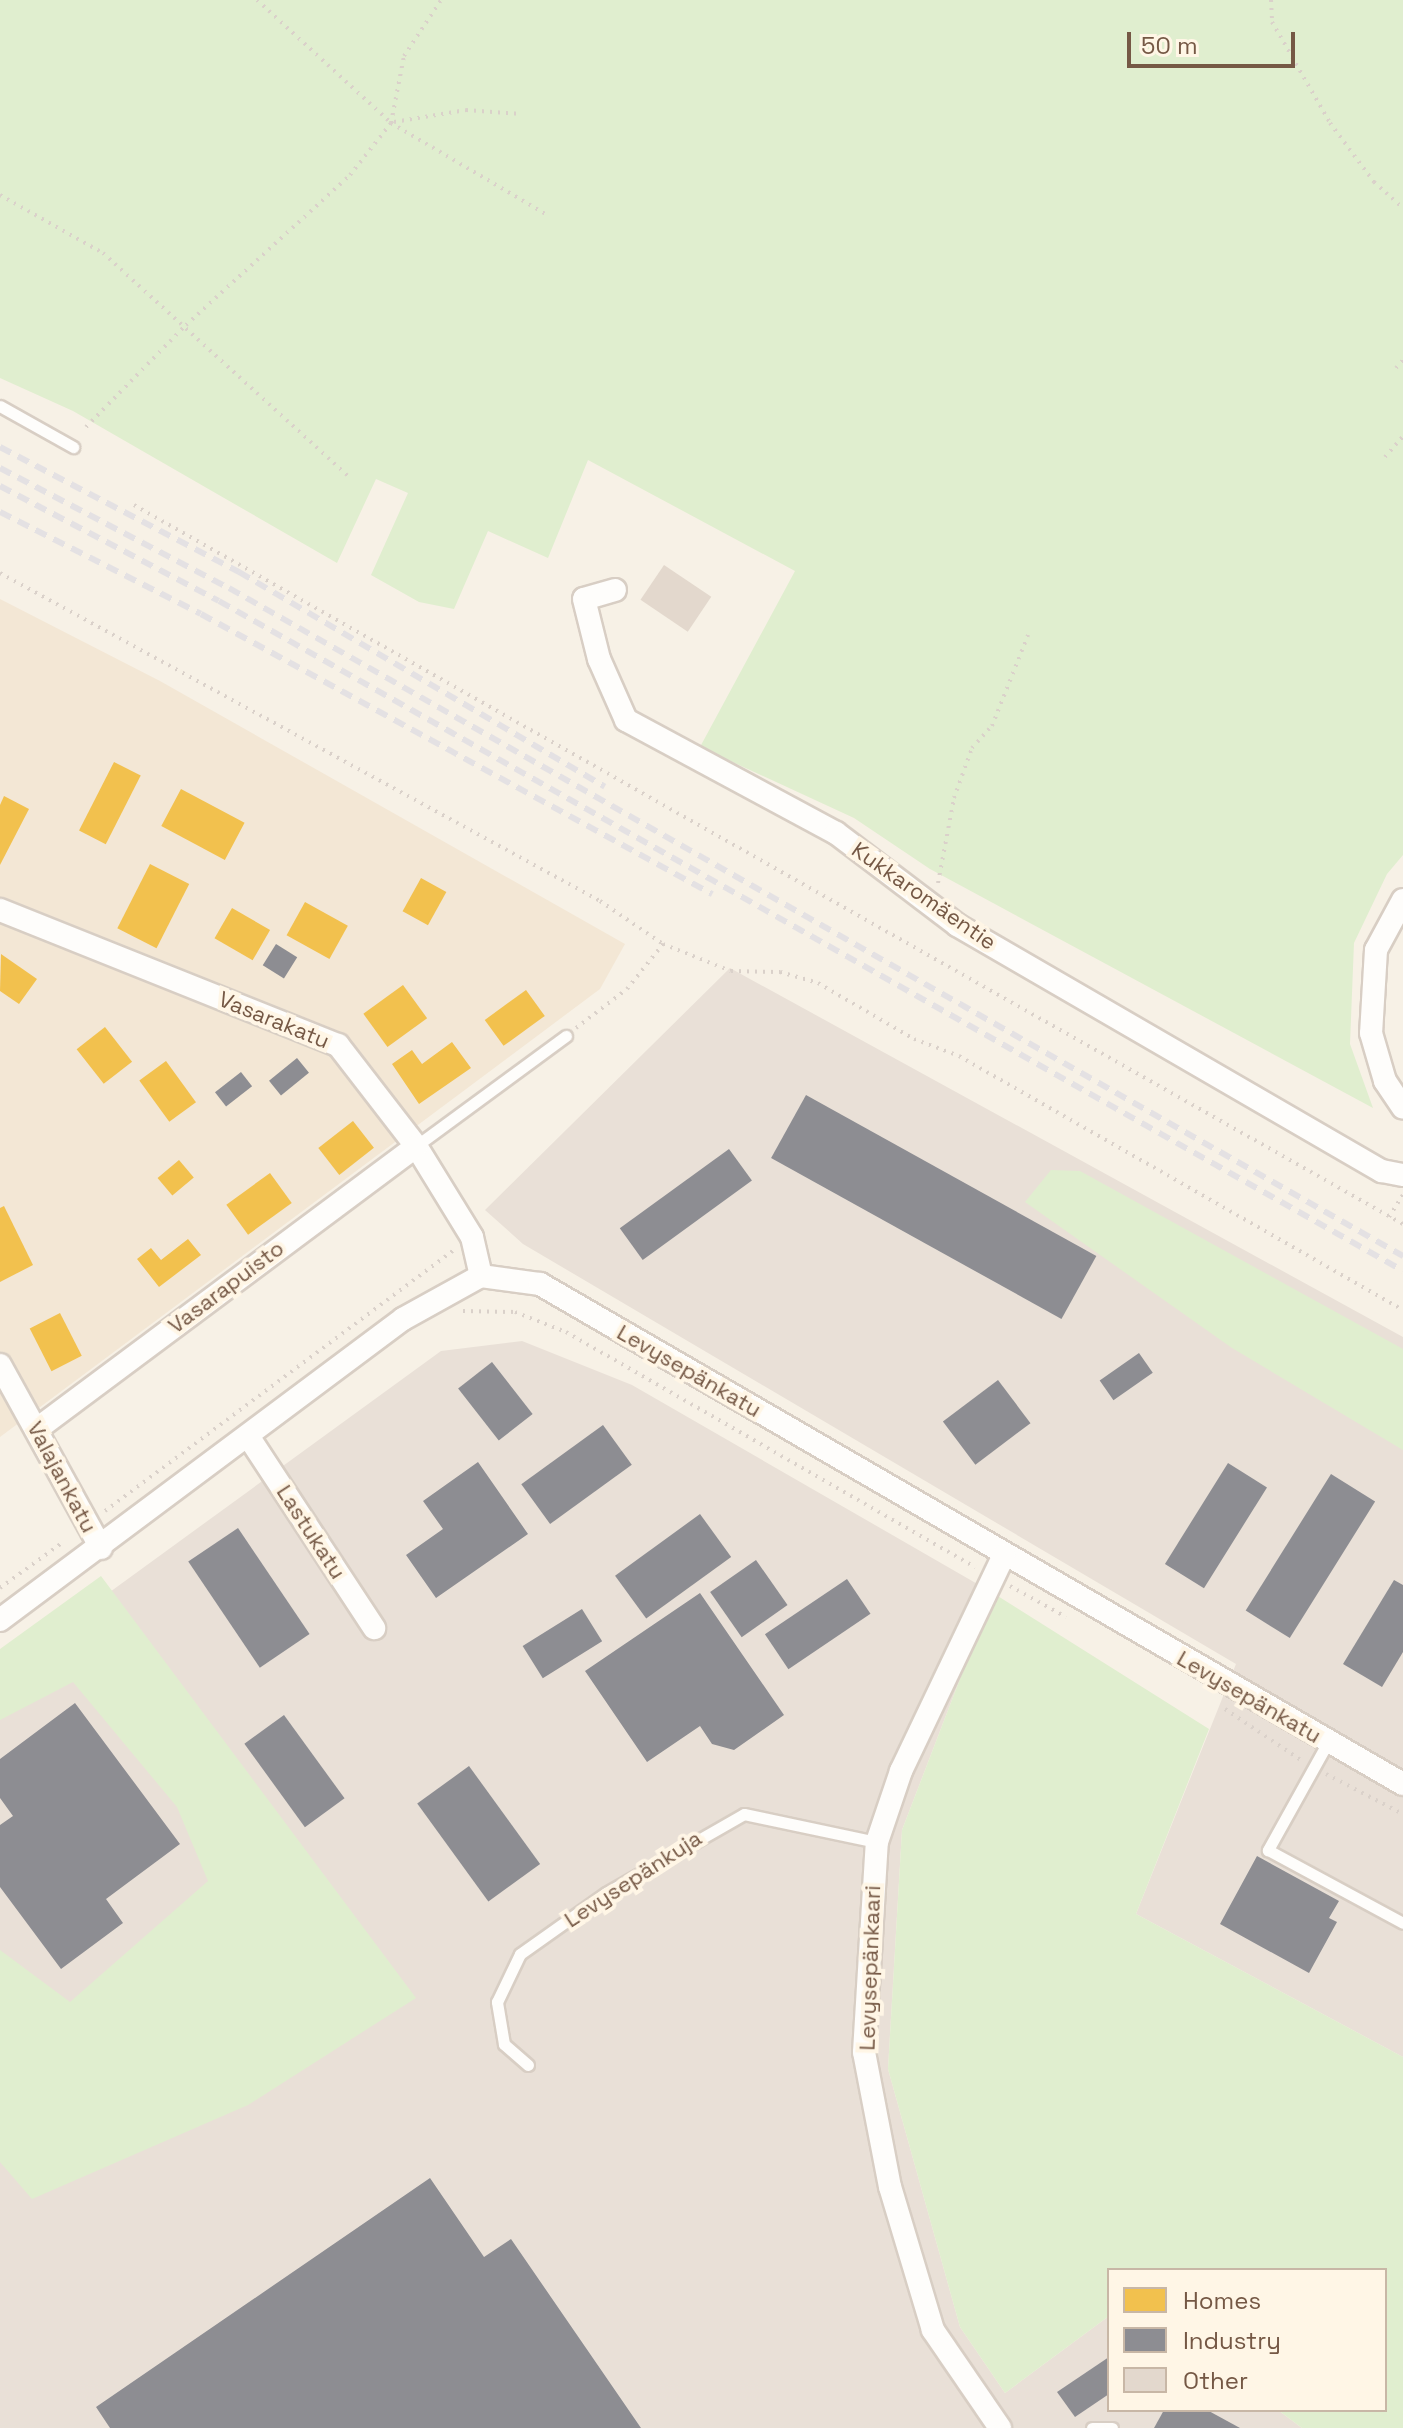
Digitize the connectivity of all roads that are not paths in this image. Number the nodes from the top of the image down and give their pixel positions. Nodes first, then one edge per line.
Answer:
1 (0, 406) edge
2 (73, 447) dead end
3 (615, 590) dead end
4 (1403, 900) edge
5 (0, 910) edge
6 (566, 1036) road end
7 (1403, 1108) edge
8 (416, 1146) junction
9 (1403, 1175) edge
10 (481, 1276) junction
11 (0, 1365) edge
12 (37, 1429) junction
13 (248, 1436) junction
14 (101, 1548) junction
15 (1004, 1555) junction
16 (0, 1620) edge
17 (374, 1628) dead end
18 (1328, 1742) junction
19 (1403, 1784) edge
20 (877, 1842) junction
21 (1403, 1923) edge
22 (528, 2065) dead end
23 (1000, 2428) edge
24 (1092, 2428) edge
25 (1112, 2428) edge

1 - 2 lane
3 - 9 street, Kukkaromäentie
4 - 7 street
5 - 8 street, Vasarakatu
6 - 8 lane
8 - 10 street, Vasarakatu
8 - 12 street, Vasarapuisto
10 - 13 street
10 - 15 street, Levysepänkatu
11 - 12 street, Valajankatu
12 - 14 street, Valajankatu
13 - 14 street
13 - 17 street, Lastukatu
14 - 16 street
15 - 18 street, Levysepänkatu
15 - 20 street, Levysepänkaari
18 - 19 street, Levysepänkatu
18 - 21 lane
20 - 22 lane, Levysepänkuja
20 - 23 street, Levysepänkaari
24 - 25 lane

